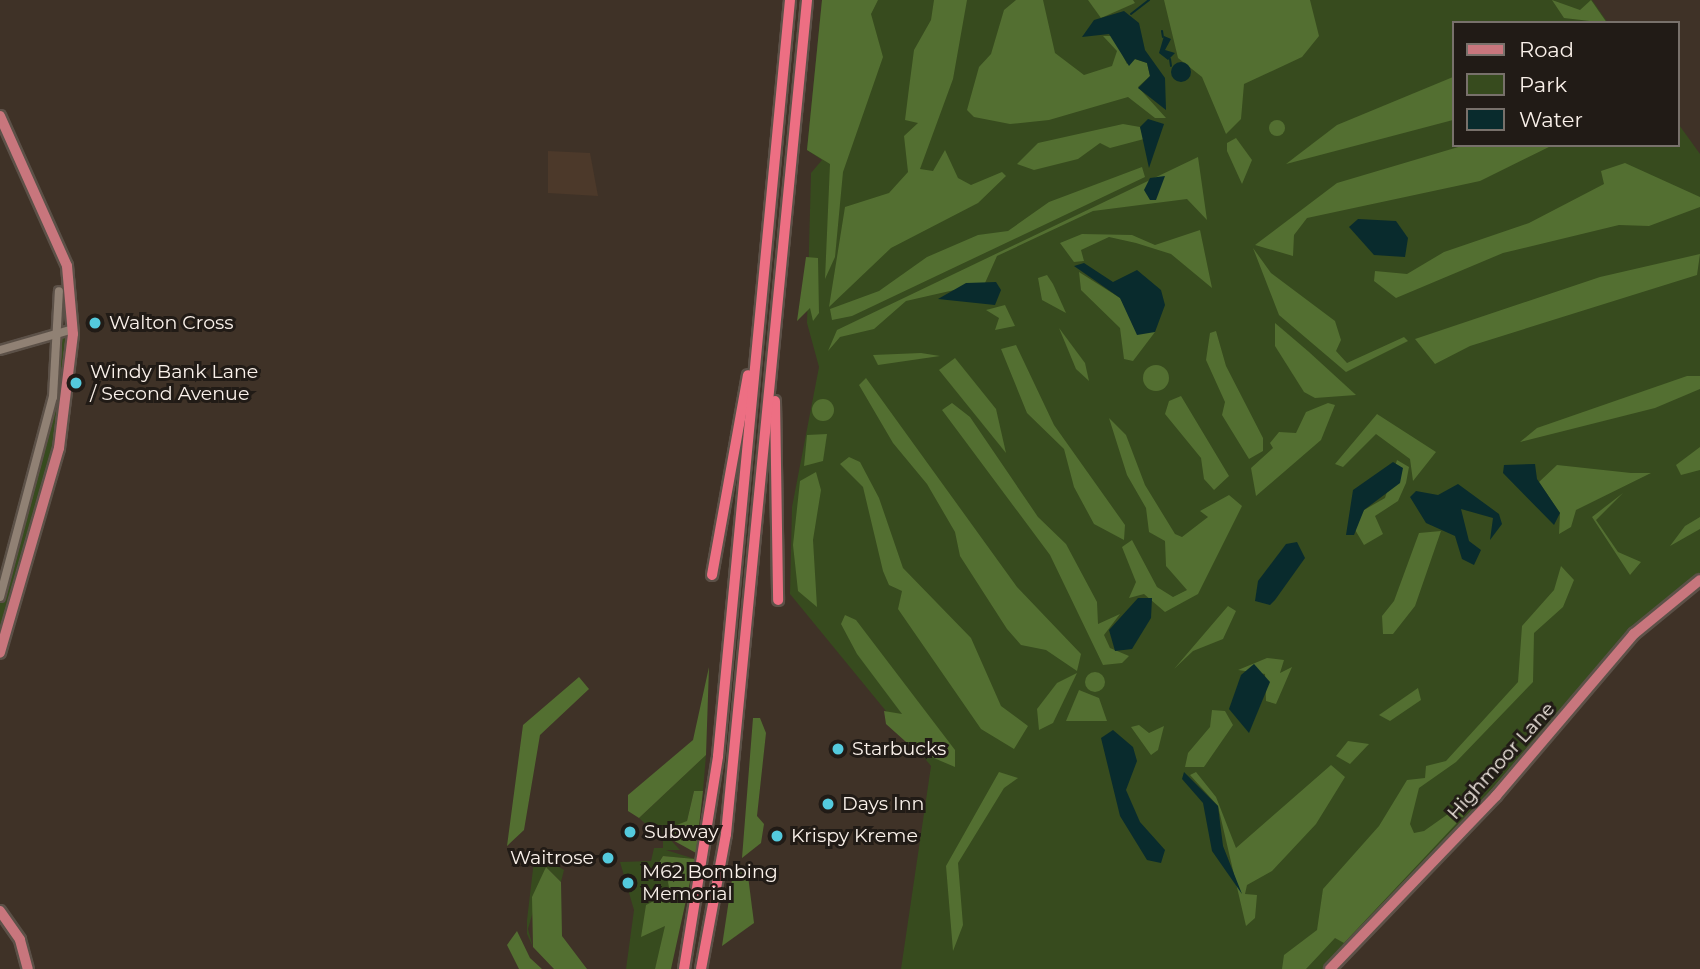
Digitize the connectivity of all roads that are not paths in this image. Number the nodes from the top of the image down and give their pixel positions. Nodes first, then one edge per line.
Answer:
1 (790, 0) edge
2 (807, 0) edge
3 (0, 116) edge
4 (59, 291) dead end
5 (759, 325) junction
6 (73, 329) junction
7 (60, 332) junction
8 (775, 335) junction
9 (0, 350) edge
10 (712, 575) dead end
11 (1700, 580) edge
12 (0, 597) edge
13 (778, 600) dead end
14 (0, 653) edge
15 (0, 911) edge
16 (28, 969) edge
17 (684, 969) edge
18 (701, 969) edge
19 (1330, 969) edge

1 - 5 highway
2 - 8 highway
3 - 6 main road
4 - 7 street
5 - 10 highway
5 - 17 highway
6 - 7 street
6 - 14 main road
7 - 9 street
7 - 12 street
8 - 13 highway
8 - 18 highway
11 - 19 main road, Highmoor Lane
15 - 16 main road

